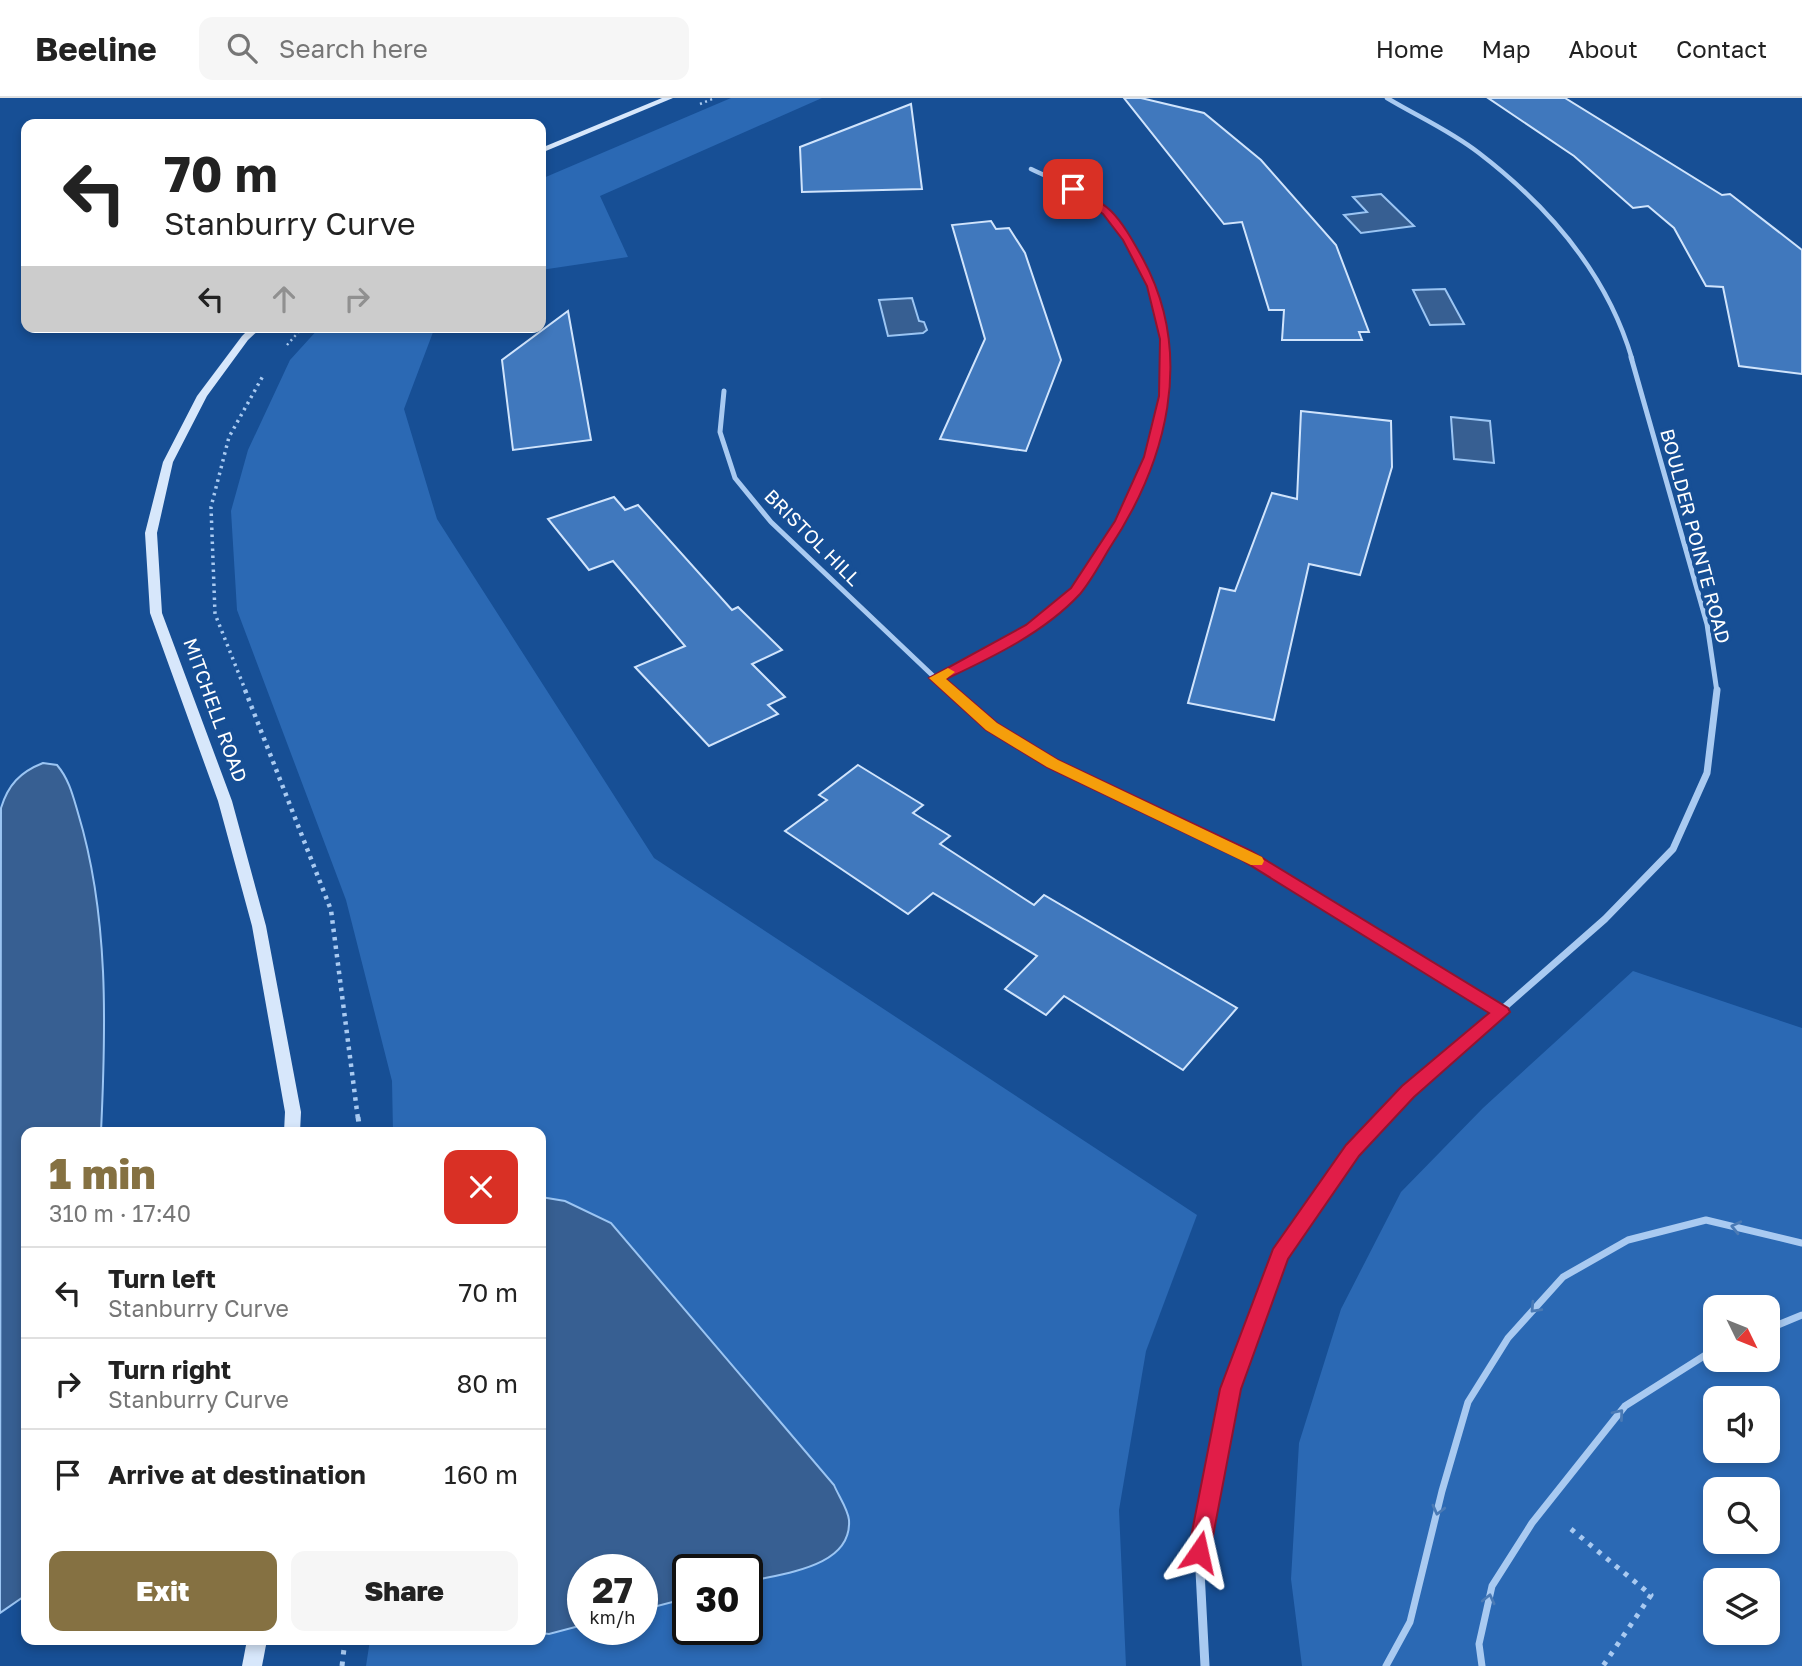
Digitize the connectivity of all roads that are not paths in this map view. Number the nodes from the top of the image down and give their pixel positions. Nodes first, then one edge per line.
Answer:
1 (669, 98) edge
2 (1387, 98) edge
3 (546, 149) edge
4 (1031, 169) dead end
5 (250, 333) edge
6 (724, 391) dead end
7 (936, 678) junction
8 (1502, 1012) junction
9 (292, 1127) edge
10 (1802, 1243) edge
11 (1802, 1315) edge
12 (1780, 1324) edge
13 (1703, 1357) edge
14 (256, 1645) edge
15 (252, 1666) edge
16 (1205, 1666) edge
17 (1386, 1666) edge
18 (1482, 1666) edge

1 - 3 main road
2 - 8 street, BOULDER POINTE ROAD
4 - 7 street
5 - 9 main road, MITCHELL ROAD
6 - 7 street, BRISTOL HILL
7 - 8 street, BRISTOL HILL
8 - 16 street, BOULDER POINTE ROAD
10 -> 17 lane
11 - 12 lane
18 -> 13 lane
14 - 15 main road

